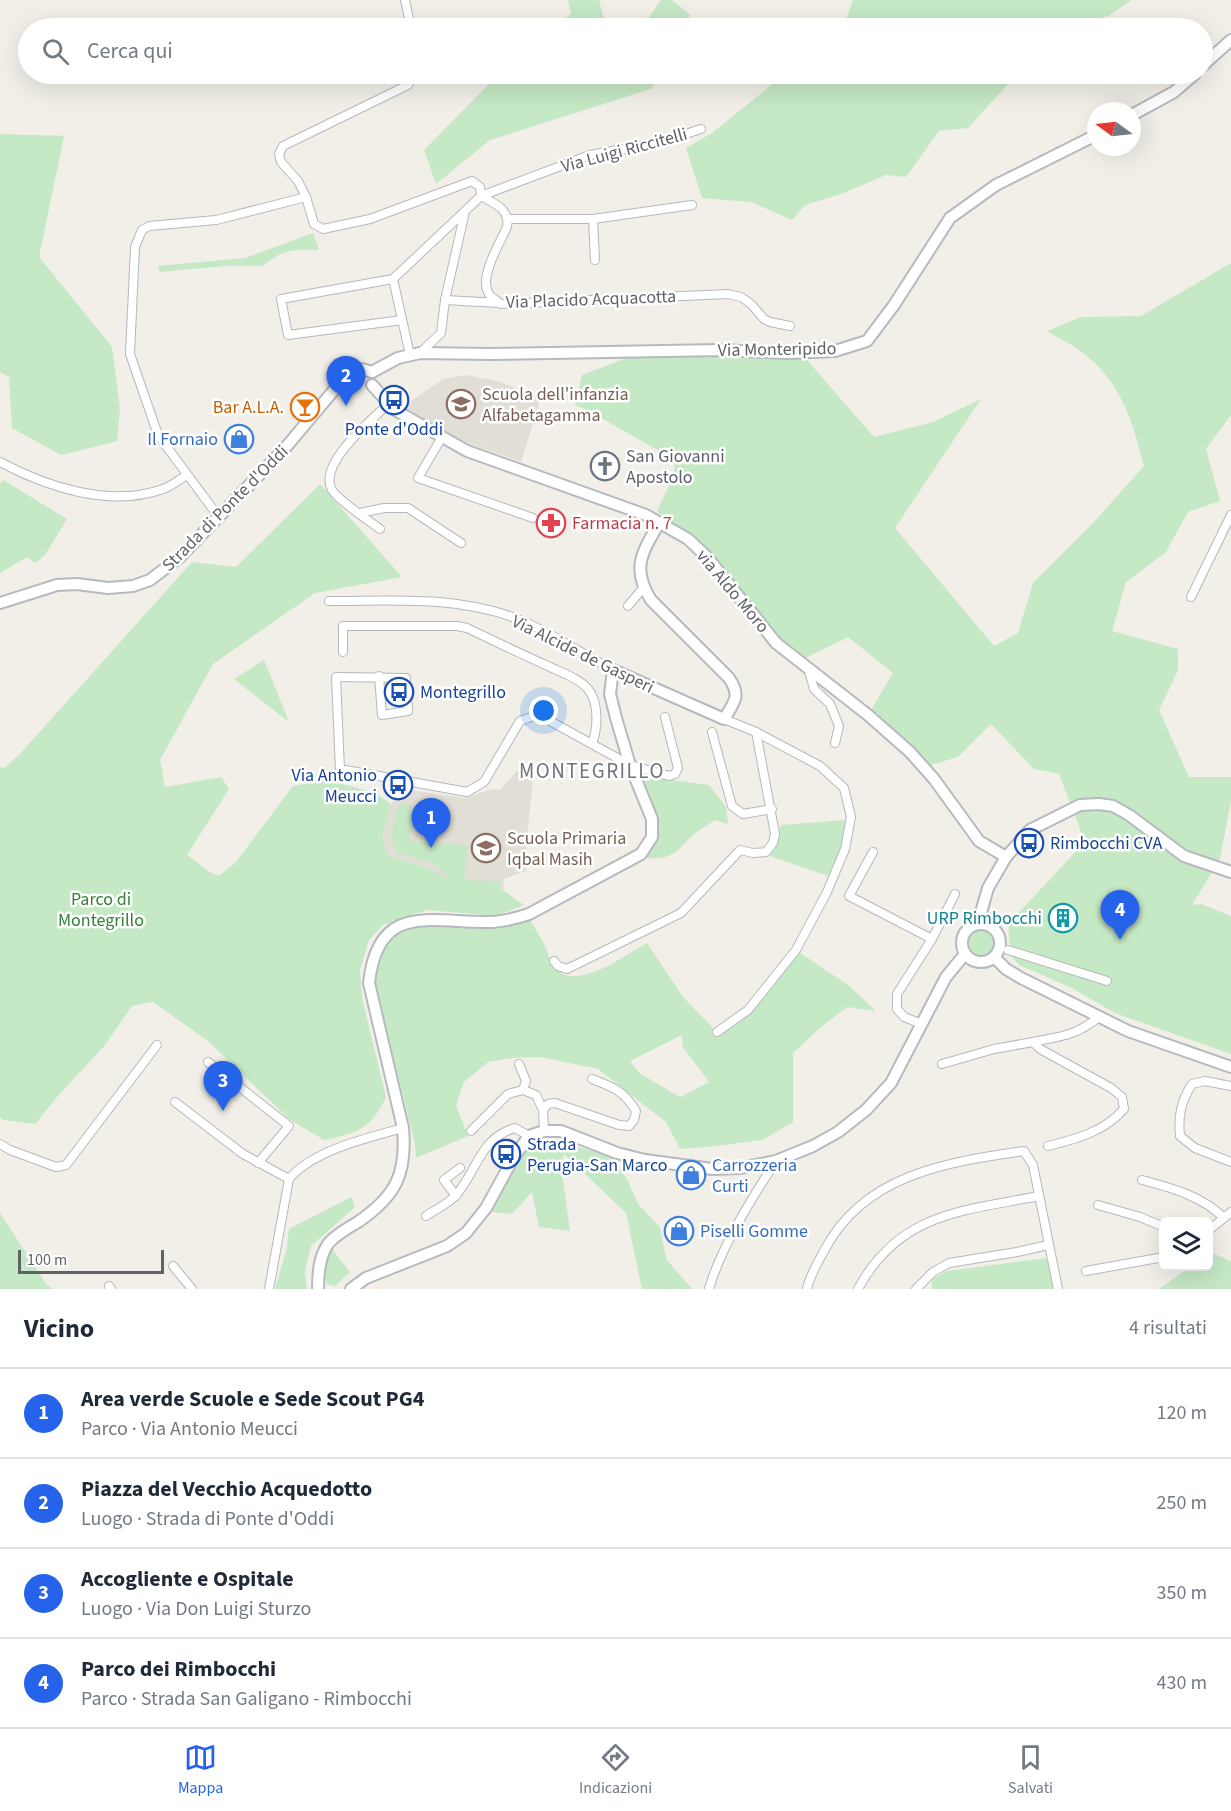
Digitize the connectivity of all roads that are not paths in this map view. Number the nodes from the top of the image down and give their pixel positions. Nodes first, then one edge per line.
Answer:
1 (405, 0) edge
2 (409, 18) edge
3 (1231, 40) edge
4 (1213, 57) edge
5 (408, 84) edge
6 (1183, 84) edge
7 (1141, 111) edge
8 (701, 129) dead end
9 (1087, 140) edge
10 (306, 197) junction
11 (478, 199) junction
12 (692, 205) dead end
13 (464, 214) junction
14 (508, 219) junction
15 (593, 219) junction
16 (595, 260) dead end
17 (393, 279) junction
18 (445, 300) junction
19 (501, 304) junction
20 (402, 320) junction
21 (790, 326) dead end
22 (415, 354) junction
23 (372, 372) junction
24 (356, 381) junction
25 (372, 385) junction
26 (388, 404) junction
27 (442, 437) junction
28 (0, 462) edge
29 (187, 475) junction
30 (360, 513) junction
31 (1231, 515) edge
32 (218, 516) junction
33 (533, 518) dead end
34 (659, 523) junction
35 (380, 529) dead end
36 (461, 543) dead end
37 (643, 588) junction
38 (1191, 597) dead end
39 (329, 601) dead end
40 (0, 603) edge
41 (628, 606) dead end
42 (343, 652) dead end
43 (808, 668) junction
44 (613, 670) junction
45 (379, 676) junction
46 (665, 717) dead end
47 (724, 719) junction
48 (712, 732) dead end
49 (756, 732) junction
50 (835, 742) dead end
51 (592, 743) junction
52 (630, 765) junction
53 (772, 809) junction
54 (873, 852) dead end
55 (1006, 857) junction
56 (1231, 872) edge
57 (955, 894) dead end
58 (978, 923) junction
59 (932, 939) junction
60 (1008, 950) dead end
61 (965, 954) junction
62 (994, 957) junction
63 (554, 961) dead end
64 (1107, 981) dead end
65 (1099, 1017) junction
66 (922, 1024) junction
67 (717, 1032) dead end
68 (1033, 1042) junction
69 (157, 1045) dead end
70 (208, 1062) dead end
71 (519, 1064) dead end
72 (942, 1064) dead end
73 (1231, 1067) edge
74 (592, 1079) dead end
75 (1231, 1086) edge
76 (523, 1090) junction
77 (175, 1102) dead end
78 (543, 1110) junction
79 (403, 1128) junction
80 (471, 1131) dead end
81 (544, 1131) junction
82 (530, 1136) junction
83 (0, 1144) edge
84 (1048, 1146) dead end
85 (776, 1161) junction
86 (258, 1162) junction
87 (1231, 1162) edge
88 (460, 1168) dead end
89 (289, 1179) junction
90 (1142, 1180) dead end
91 (456, 1196) junction
92 (1039, 1196) junction
93 (1098, 1205) dead end
94 (1231, 1212) edge
95 (426, 1216) dead end
96 (1224, 1218) junction
97 (1159, 1225) edge
98 (1213, 1228) edge
99 (1048, 1245) junction
100 (1159, 1258) edge
101 (173, 1266) dead end
102 (1086, 1271) dead end
103 (318, 1275) junction
104 (192, 1289) edge
105 (269, 1289) edge
106 (318, 1289) edge
107 (325, 1289) edge
108 (351, 1289) edge
109 (709, 1289) edge
110 (807, 1289) edge
111 (858, 1289) edge
112 (916, 1289) edge
113 (1058, 1289) edge

1 - 2 street
3 - 4 street
5 - 10 street
6 - 7 street
8 - 11 street, Via Luigi Riccitelli
9 - 22 street, Via Monteripido
10 - 11 street
10 - 29 street
11 - 13 street
11 - 14 street
12 - 15 street
13 - 17 street
13 - 18 street
14 - 15 street
14 - 19 street, Via Placido Acquacotta
15 - 16 street
17 - 20 street
17 - 20 street
18 - 19 street
18 - 22 street
19 - 21 street, Via Placido Acquacotta
20 - 22 street
22 - 23 street, Via Monteripido
23 - 24 street, Strada di Ponte d'Oddi
23 - 25 street
24 - 25 street
24 - 32 street, Strada di Ponte d'Oddi
25 - 26 street, via Aldo Moro
26 - 27 street, via Aldo Moro
26 - 30 street
27 - 33 street
27 - 34 street, via Aldo Moro
28 - 29 street
29 - 32 street
30 - 35 street
30 - 36 street
31 - 38 street
32 - 40 street, Strada di Ponte d'Oddi
34 - 37 street
34 - 43 street, via Aldo Moro
37 - 41 street
37 - 47 street
39 - 44 street, Via Alcide de Gasperi
42 - 51 street
43 - 50 street
43 - 55 street, via Aldo Moro
44 - 47 street, Via Alcide de Gasperi
44 - 52 street
45 - 45 street
45 - 51 street
46 - 52 street
47 - 49 street
48 - 53 street
49 - 53 street
49 - 67 street
51 - 52 street
52 - 79 street
53 - 63 street
54 - 59 street
55 - 56 street
55 - 58 street
57 - 59 street
58 - 61 street
58 - 62 street
59 - 66 street
60 - 64 street
61 - 62 street
61 - 66 street
62 - 65 street
65 - 68 street
65 - 73 street
66 - 85 street
68 - 72 street
68 - 84 street
69 - 83 street
70 - 86 street
71 - 76 street
74 - 78 street
75 - 87 street
76 - 78 street
76 - 80 street
77 - 86 street
78 - 81 street
79 - 89 street
79 - 103 street
81 - 82 street
81 - 85 street
82 - 91 street
82 - 108 street
85 - 109 street
86 - 89 street
88 - 91 street
89 - 105 street
90 - 96 street
91 - 95 street
92 - 99 street
92 - 110 street
92 - 111 street
93 - 97 street
94 - 96 street
96 - 98 street
99 - 112 street
99 - 113 street
100 - 102 street
101 - 104 street
103 - 106 street
103 - 107 street

